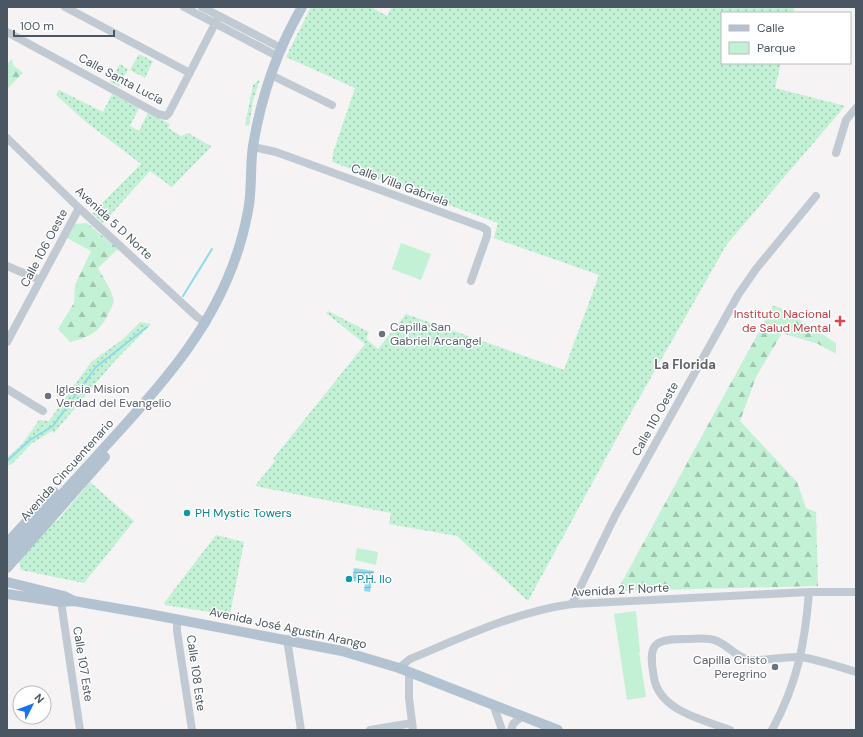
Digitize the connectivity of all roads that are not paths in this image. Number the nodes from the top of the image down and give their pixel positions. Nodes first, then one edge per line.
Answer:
1 (65, 7) edge
2 (184, 7) edge
3 (202, 7) edge
4 (302, 7) edge
5 (217, 20) junction
6 (7, 32) edge
7 (279, 52) junction
8 (190, 74) junction
9 (271, 75) junction
10 (332, 105) dead end
11 (856, 108) edge
12 (7, 138) edge
13 (253, 147) junction
14 (836, 152) dead end
15 (816, 196) dead end
16 (79, 208) junction
17 (7, 266) edge
18 (40, 280) junction
19 (471, 281) dead end
20 (206, 324) junction
21 (7, 342) edge
22 (7, 389) edge
23 (43, 411) dead end
24 (122, 428) junction
25 (7, 543) edge
26 (7, 557) edge
27 (7, 568) edge
28 (7, 582) edge
29 (809, 592) junction
30 (856, 592) edge
31 (7, 594) edge
32 (74, 601) junction
33 (61, 602) junction
34 (572, 604) junction
35 (177, 619) junction
36 (287, 640) junction
37 (800, 657) junction
38 (404, 670) junction
39 (856, 672) edge
40 (493, 704) junction
41 (522, 716) junction
42 (413, 727) edge
43 (80, 730) edge
44 (192, 730) edge
45 (301, 730) edge
46 (370, 730) edge
47 (502, 730) edge
48 (510, 730) edge
49 (558, 730) edge
50 (730, 730) edge
51 (772, 730) edge

1 - 8 street
2 - 5 street
3 - 5 street
4 - 7 main road, Avenida Cincuentenario
5 - 7 street
5 - 8 street, Calle Santa Lucía
6 - 8 street, Calle Santa Lucía
7 - 9 main road, Avenida Cincuentenario
9 - 10 street
9 - 13 main road, Avenida Cincuentenario
11 - 14 street
12 - 16 street, Avenida 5 D Norte
13 - 19 street, Calle Villa Gabriela
13 - 20 main road, Avenida Cincuentenario
15 - 34 street, Calle 110 Oeste
16 - 18 street, Calle 106 Oeste
16 - 20 street, Avenida 5 D Norte
17 - 18 street
18 - 21 street, Calle 106 Oeste
20 - 24 main road, Avenida Cincuentenario
22 - 23 street
24 - 25 main road
24 - 26 main road, Avenida Cincuentenario
24 - 27 main road
28 - 32 main road, Avenida José Agustín Arango
29 - 30 street, Avenida 2 F Norte
29 - 34 street, Avenida 2 F Norte
29 - 37 street
31 - 33 main road, Avenida José Agustín Arango
32 - 33 main road, Avenida José Agustín Arango
32 - 35 main road, Avenida José Agustín Arango
33 - 43 street, Calle 107 Este
34 - 38 street, Avenida 2 F Norte
35 - 36 main road, Avenida José Agustín Arango
35 - 44 street, Calle 108 Este
36 - 38 main road, Avenida José Agustín Arango
36 - 45 street
37 - 39 street
37 - 50 street
37 - 51 street
38 - 40 main road, Avenida José Agustín Arango
38 - 42 street
40 - 41 main road, Avenida José Agustín Arango
40 - 47 street
41 - 48 street
41 - 49 main road, Avenida José Agustín Arango
42 - 46 street

